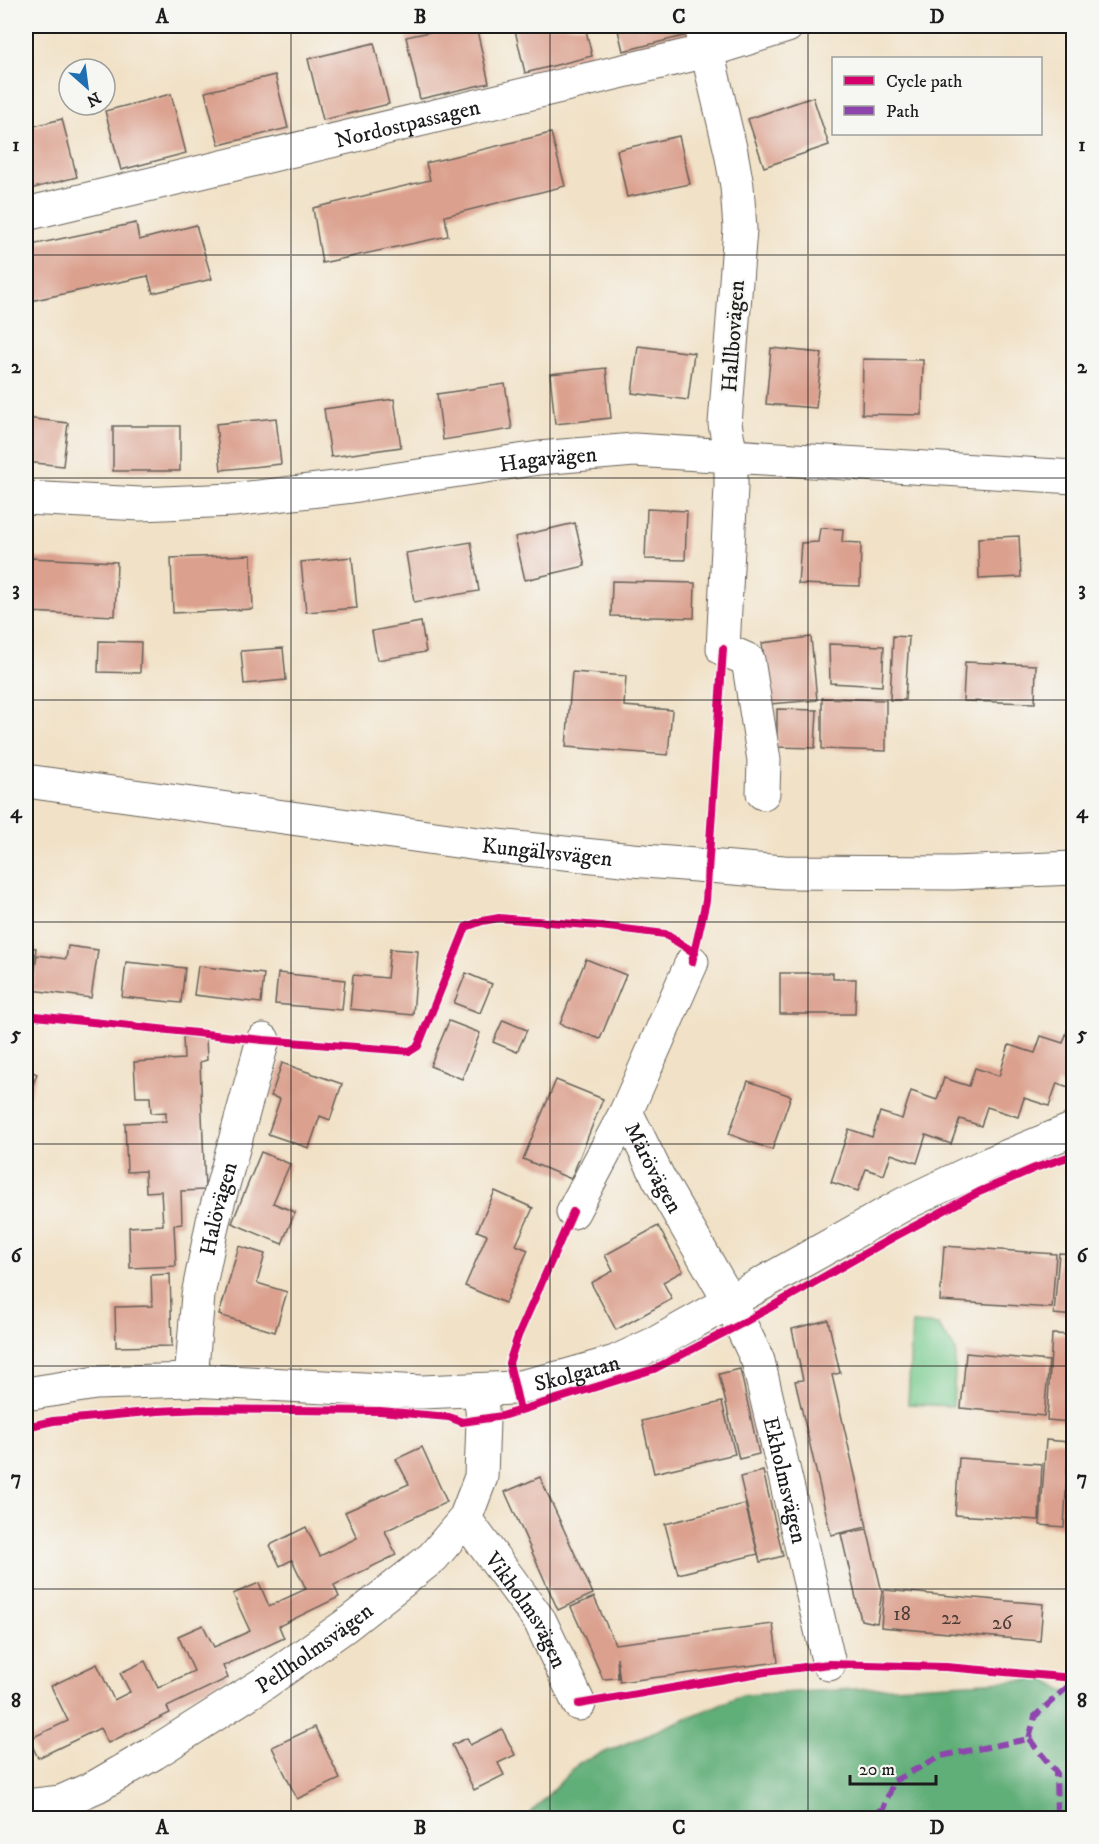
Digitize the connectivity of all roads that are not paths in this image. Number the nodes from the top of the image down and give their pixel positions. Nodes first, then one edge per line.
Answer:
1 (787, 26) edge
2 (704, 38) edge
3 (26, 214) edge
4 (731, 456) junction
5 (1074, 477) edge
6 (26, 498) edge
7 (26, 781) edge
8 (763, 793) dead end
9 (1074, 868) edge
10 (692, 962) dead end
11 (263, 1040) dead end
12 (626, 1112) junction
13 (1071, 1135) edge
14 (573, 1212) dead end
15 (730, 1302) junction
16 (191, 1380) junction
17 (480, 1390) junction
18 (26, 1394) edge
19 (465, 1520) junction
20 (829, 1664) dead end
21 (579, 1704) dead end
22 (26, 1806) edge

1 - 2 street, Nordostpassagen
2 - 3 street, Nordostpassagen
2 - 4 street, Hallbovägen
4 - 5 street, Hagavägen
4 - 6 street, Hagavägen
4 - 8 street, Hallbovägen
7 - 9 street, Kungälvsvägen
10 - 12 street, Märövägen
11 - 16 street, Halövägen
12 - 14 street
12 - 15 street, Märövägen
13 - 15 street, Skolgatan
15 - 17 street, Skolgatan
15 - 20 street, Ekholmsvägen
16 - 17 street, Skolgatan
16 - 18 street, Skolgatan
17 - 19 street, Pellholmsvägen
19 - 21 street, Vikholmsvägen
19 - 22 street, Pellholmsvägen

